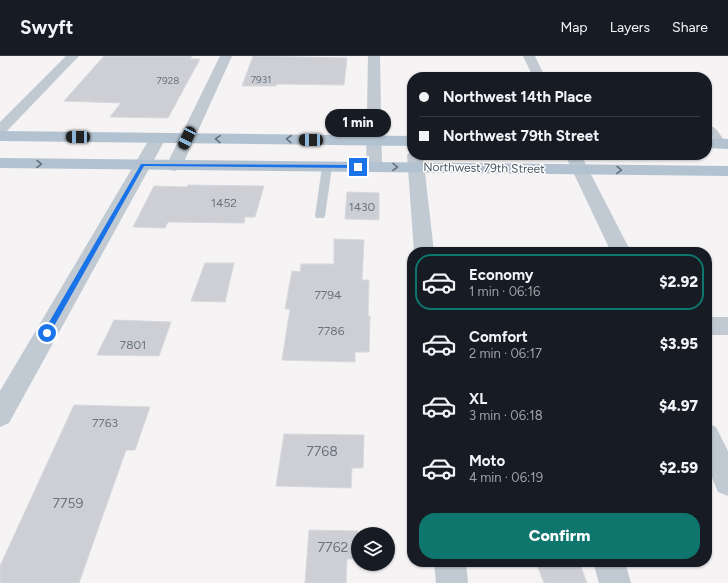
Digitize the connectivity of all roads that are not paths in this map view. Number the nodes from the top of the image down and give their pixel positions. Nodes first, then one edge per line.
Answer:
1 (73, 56) edge
2 (226, 56) edge
3 (374, 56) edge
4 (529, 56) edge
5 (537, 72) edge
6 (0, 130) edge
7 (712, 130) edge
8 (0, 136) edge
9 (158, 138) junction
10 (187, 138) junction
11 (374, 140) junction
12 (407, 140) edge
13 (712, 144) edge
14 (725, 144) edge
15 (416, 161) edge
16 (577, 162) edge
17 (0, 163) edge
18 (143, 165) junction
19 (174, 166) junction
20 (327, 166) junction
21 (374, 167) junction
22 (728, 171) edge
23 (320, 216) dead end
24 (424, 247) edge
25 (619, 247) edge
26 (712, 326) edge
27 (728, 326) edge
28 (0, 415) edge
29 (712, 447) edge
30 (728, 482) edge
31 (450, 567) edge
32 (610, 567) edge
33 (452, 583) edge
34 (615, 583) edge

1 - 6 street
2 - 10 street
3 - 11 street
4 - 5 street
7 - 14 lane
8 - 9 main road
9 - 10 main road
9 - 18 street
11 -> 10 main road
10 - 19 street
11 - 12 main road
11 - 21 street
13 - 14 main road
15 - 16 main road, Northwest 79th Street
21 -> 15 main road, Northwest 79th Street
15 - 24 street
16 -> 22 main road, Northwest 79th Street
16 - 25 street
17 -> 18 main road, Northwest 79th Street
18 - 19 main road, Northwest 79th Street
18 - 28 street
19 - 20 main road, Northwest 79th Street
20 - 21 main road, Northwest 79th Street
20 - 23 lane
26 - 27 street
29 - 30 street
31 - 33 street
32 - 34 street

